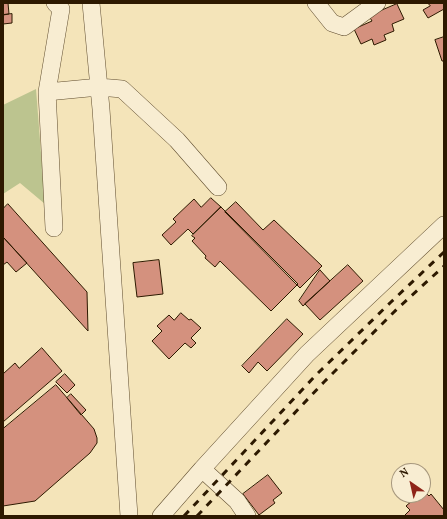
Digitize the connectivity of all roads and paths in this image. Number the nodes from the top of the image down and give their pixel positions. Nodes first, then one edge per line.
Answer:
1 (55, 3) edge
2 (91, 3) edge
3 (316, 3) edge
4 (377, 3) edge
5 (99, 86) junction
6 (47, 92) junction
7 (218, 187) dead end
8 (444, 225) edge
9 (54, 228) dead end
10 (202, 469) junction
11 (129, 516) edge
12 (161, 516) edge
13 (247, 516) edge

1 - 6 street
2 - 5 street
3 - 4 street
5 - 6 street
5 - 7 street
5 - 11 street
6 - 9 street
8 - 10 street
10 - 12 street
10 - 13 street

